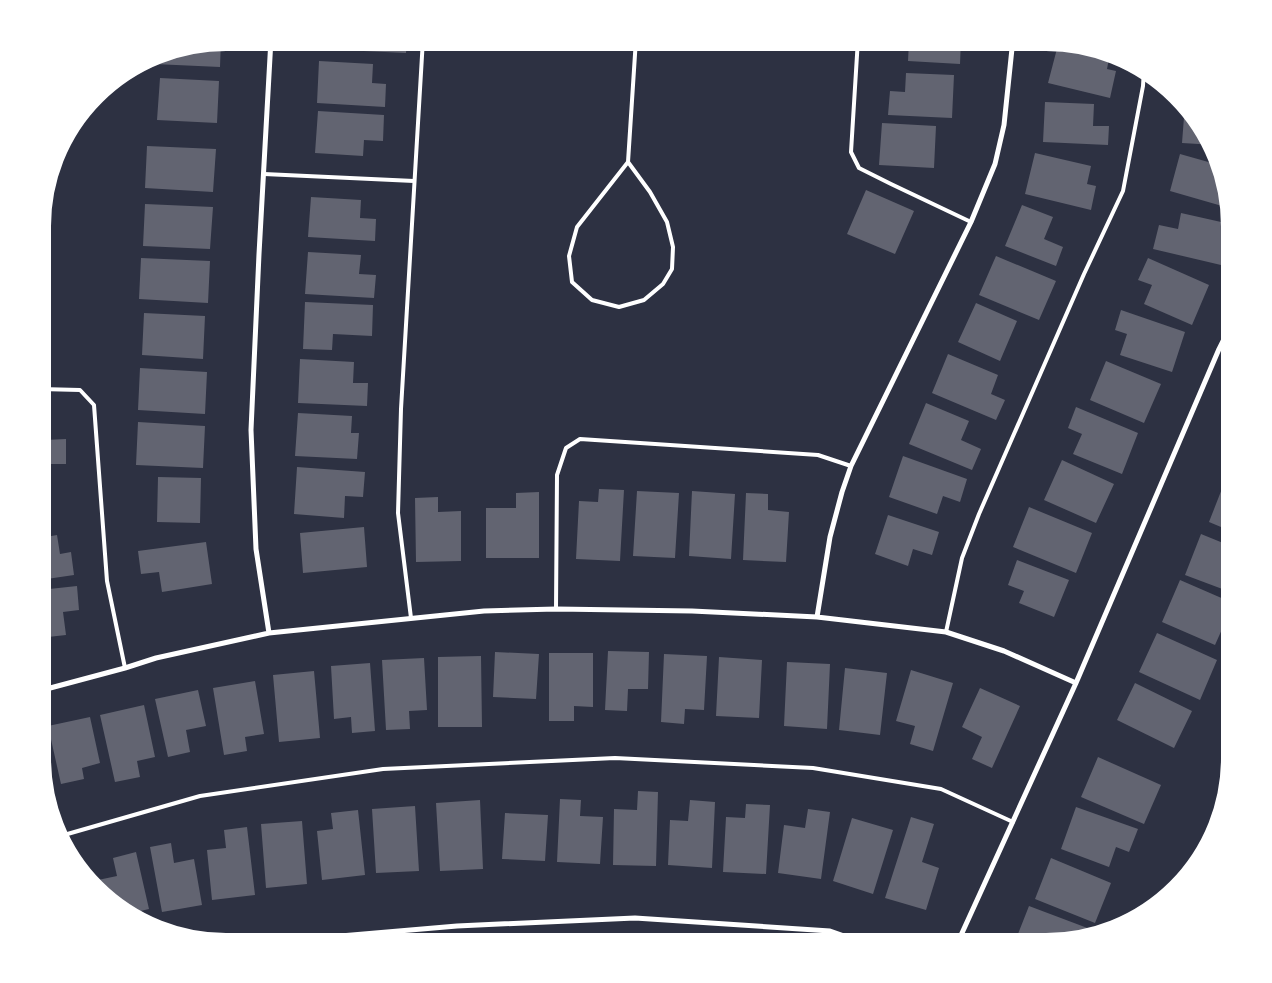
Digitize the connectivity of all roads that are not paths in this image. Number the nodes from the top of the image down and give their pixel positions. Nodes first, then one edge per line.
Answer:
1 (271, 48) edge
2 (422, 48) edge
3 (635, 48) edge
4 (857, 48) edge
5 (1012, 48) edge
6 (1144, 76) edge
7 (628, 162) junction
8 (264, 174) junction
9 (414, 181) junction
10 (971, 222) junction
11 (1224, 340) edge
12 (48, 389) edge
13 (851, 466) junction
14 (556, 609) junction
15 (817, 617) junction
16 (411, 618) junction
17 (946, 632) junction
18 (269, 633) junction
19 (125, 668) junction
20 (1076, 683) junction
21 (48, 689) edge
22 (1013, 822) junction
23 (65, 835) edge
24 (350, 935) edge
25 (844, 936) edge
26 (961, 936) edge

1 - 8 street
2 - 9 lane
3 - 7 lane
4 - 10 lane
5 - 10 street
6 - 17 lane
7 - 7 lane
8 - 9 lane
8 - 18 street
9 - 16 lane
10 - 13 street
11 - 20 street
12 - 19 lane
13 - 14 lane
13 - 15 street
14 - 15 street
14 - 16 street
15 - 17 street
16 - 18 street
17 - 20 street
18 - 19 street
19 - 21 street
20 - 22 street
22 - 23 lane
22 - 26 street
24 - 25 street

